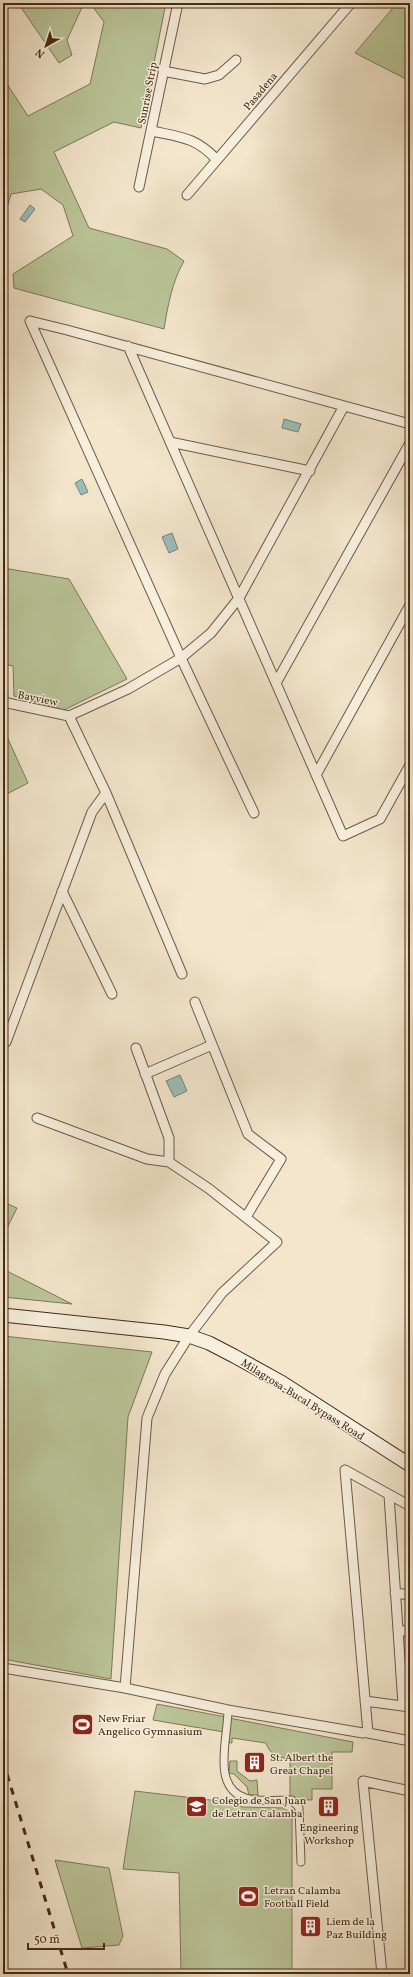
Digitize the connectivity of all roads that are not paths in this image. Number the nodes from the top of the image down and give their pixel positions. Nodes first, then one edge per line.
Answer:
1 (178, 3) edge
2 (351, 3) edge
3 (236, 60) dead end
4 (163, 71) junction
5 (152, 131) junction
6 (217, 160) junction
7 (139, 187) dead end
8 (187, 195) dead end
9 (128, 346) junction
10 (344, 406) junction
11 (410, 424) edge
12 (170, 442) junction
13 (410, 443) edge
14 (310, 471) junction
15 (239, 598) junction
16 (410, 604) edge
17 (181, 658) junction
18 (276, 683) junction
19 (3, 702) edge
20 (69, 716) junction
21 (410, 765) edge
22 (316, 775) junction
23 (106, 794) junction
24 (254, 813) dead end
25 (62, 891) junction
26 (182, 974) dead end
27 (112, 994) dead end
28 (194, 1002) dead end
29 (6, 1042) dead end
30 (212, 1046) junction
31 (136, 1048) dead end
32 (145, 1074) junction
33 (37, 1118) dead end
34 (168, 1162) junction
35 (246, 1217) junction
36 (3, 1315) edge
37 (189, 1336) junction
38 (410, 1466) edge
39 (389, 1495) junction
40 (410, 1506) edge
41 (395, 1593) junction
42 (410, 1595) edge
43 (398, 1630) junction
44 (410, 1632) edge
45 (3, 1668) edge
46 (405, 1669) edge
47 (124, 1688) junction
48 (365, 1701) junction
49 (406, 1706) edge
50 (228, 1710) junction
51 (363, 1733) dead end
52 (410, 1740) edge
53 (410, 1791) edge
54 (300, 1862) dead end
55 (382, 1974) edge

1 - 4 street, Sunrise Strip
2 - 6 street, Pasadena
3 - 4 street
4 - 5 street, Sunrise Strip
5 - 6 street
5 - 7 street, Sunrise Strip
6 - 8 street, Pasadena
9 - 10 street
9 - 12 street
9 - 17 street
10 - 11 street
10 - 14 street
12 - 14 street
12 - 15 street
13 - 18 street
14 - 15 street
15 - 17 street
15 - 18 street
16 - 22 street
17 - 20 street
17 - 24 street
18 - 22 street
19 - 20 street, Bayview
20 - 23 street
21 - 22 street
23 - 25 street
23 - 26 street
25 - 27 street
25 - 29 street
28 - 30 street
30 - 32 street
30 - 35 street
31 - 32 street
32 - 34 street
33 - 34 street
34 - 35 street
35 - 37 street
36 - 37 main road, Milagrosa-Bucal Bypass Road
37 - 38 main road, Milagrosa-Bucal Bypass Road
37 - 47 street
39 - 40 street
39 - 41 street
39 - 48 street
41 - 42 street
41 - 43 street
43 - 44 street
43 - 46 street
45 - 47 street
46 - 49 street
47 - 50 street
48 - 49 street
48 - 52 street
50 - 51 street
50 - 54 street
53 - 55 street

